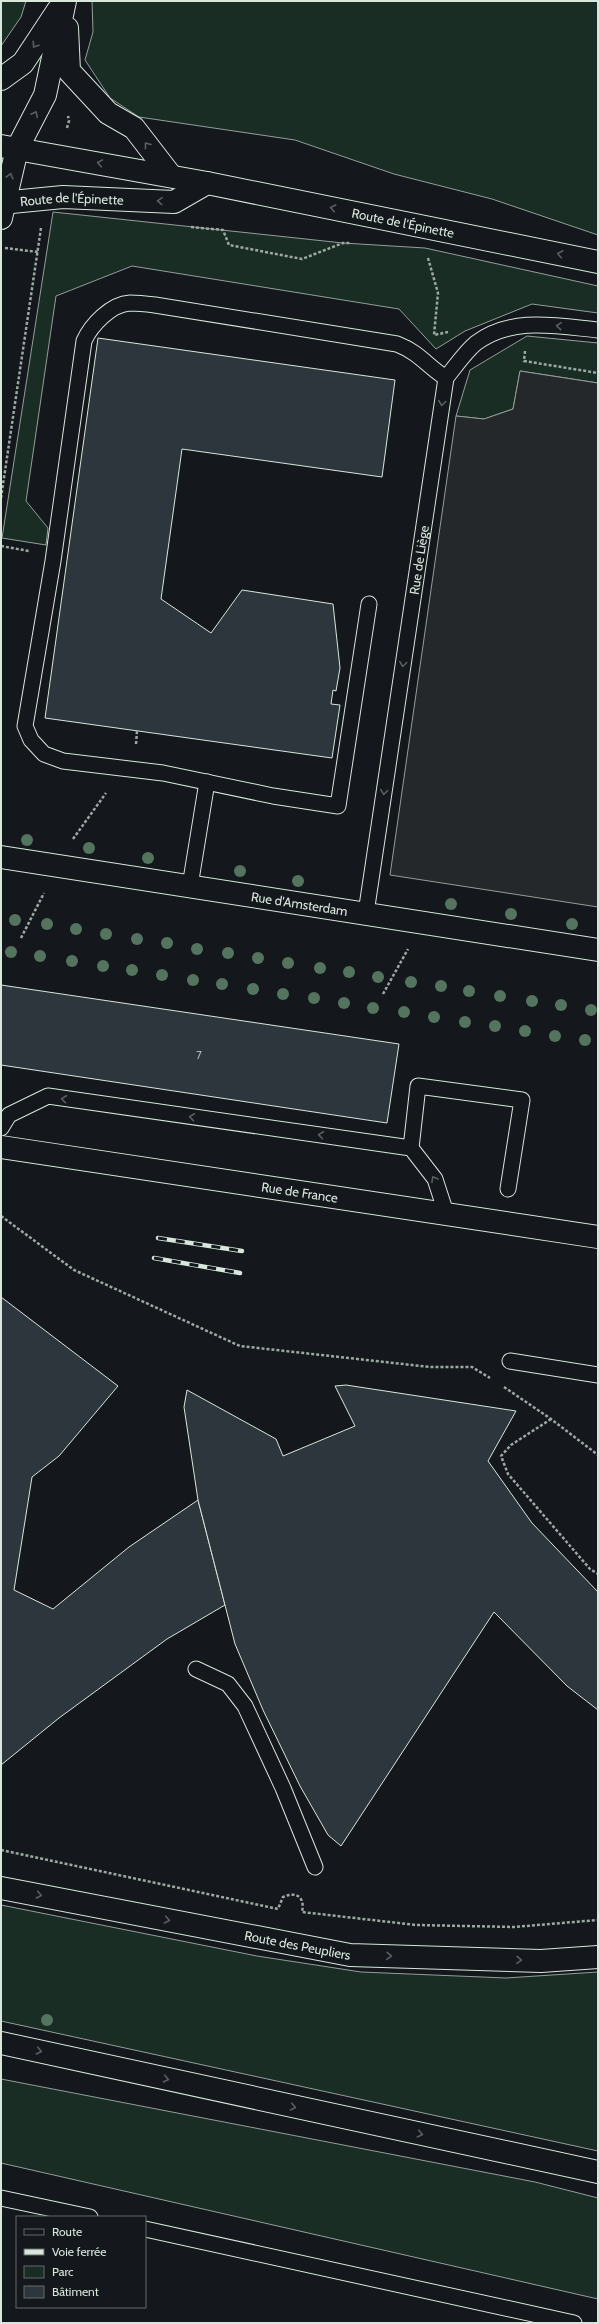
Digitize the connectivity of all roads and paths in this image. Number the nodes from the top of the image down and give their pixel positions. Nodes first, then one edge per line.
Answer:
1 (65, 1) edge
2 (6, 76) edge
3 (1, 96) edge
4 (9, 147) edge
5 (171, 176) junction
6 (207, 183) junction
7 (49, 197) junction
8 (2, 208) edge
9 (185, 226) dead end
10 (358, 244) dead end
11 (1, 247) edge
12 (38, 252) junction
13 (428, 255) dead end
14 (598, 262) edge
15 (530, 324) junction
16 (434, 325) dead end
17 (598, 330) edge
18 (598, 373) edge
19 (446, 378) junction
20 (1, 498) edge
21 (369, 604) dead end
22 (137, 731) dead end
23 (136, 745) dead end
24 (207, 782) junction
25 (1, 857) edge
26 (190, 886) junction
27 (366, 913) junction
28 (598, 950) edge
29 (1, 1128) edge
30 (1, 1147) edge
31 (411, 1148) junction
32 (508, 1189) dead end
33 (1, 1216) edge
34 (448, 1216) junction
35 (598, 1237) edge
36 (510, 1361) dead end
37 (598, 1375) edge
38 (492, 1380) dead end
39 (498, 1384) dead end
40 (551, 1419) junction
41 (598, 1455) edge
42 (598, 1574) edge
43 (196, 1669) dead end
44 (1, 1850) edge
45 (315, 1867) dead end
46 (1, 1888) edge
47 (598, 1920) edge
48 (598, 1957) edge
49 (1, 2043) edge
50 (598, 2172) edge
51 (1, 2198) edge
52 (85, 2216) edge
53 (146, 2229) edge
54 (574, 2323) edge

1 -> 2 main road
4 -> 1 main road
5 -> 1 main road
2 - 3 main road
5 -> 4 main road, Route de l'Épinette
8 -> 4 main road
5 - 6 main road, Route de l'Épinette
6 -> 7 main road, Route de l'Épinette
14 -> 6 main road, Route de l'Épinette
7 - 8 main road, Route de l'Épinette
7 - 12 path
9 - 10 path
11 - 12 path
12 - 20 path
13 - 16 path
17 -> 15 lane
15 - 18 path
15 - 19 lane
19 - 24 lane
19 -> 27 lane, Rue de Liège
21 - 24 lane
22 - 23 path
24 - 26 lane
25 - 26 main road, Rue d'Amsterdam
26 - 27 main road, Rue d'Amsterdam
27 - 28 main road, Rue d'Amsterdam
31 -> 29 lane
30 - 34 main road, Rue de France
31 - 32 lane
34 -> 31 lane
33 - 38 path
34 - 35 main road, Rue de France
36 - 37 lane
39 - 40 path
40 - 41 path
40 - 42 path
43 - 45 lane
44 - 47 path
46 -> 48 main road, Route des Peupliers
49 -> 50 main road
51 - 52 lane
53 - 54 lane

